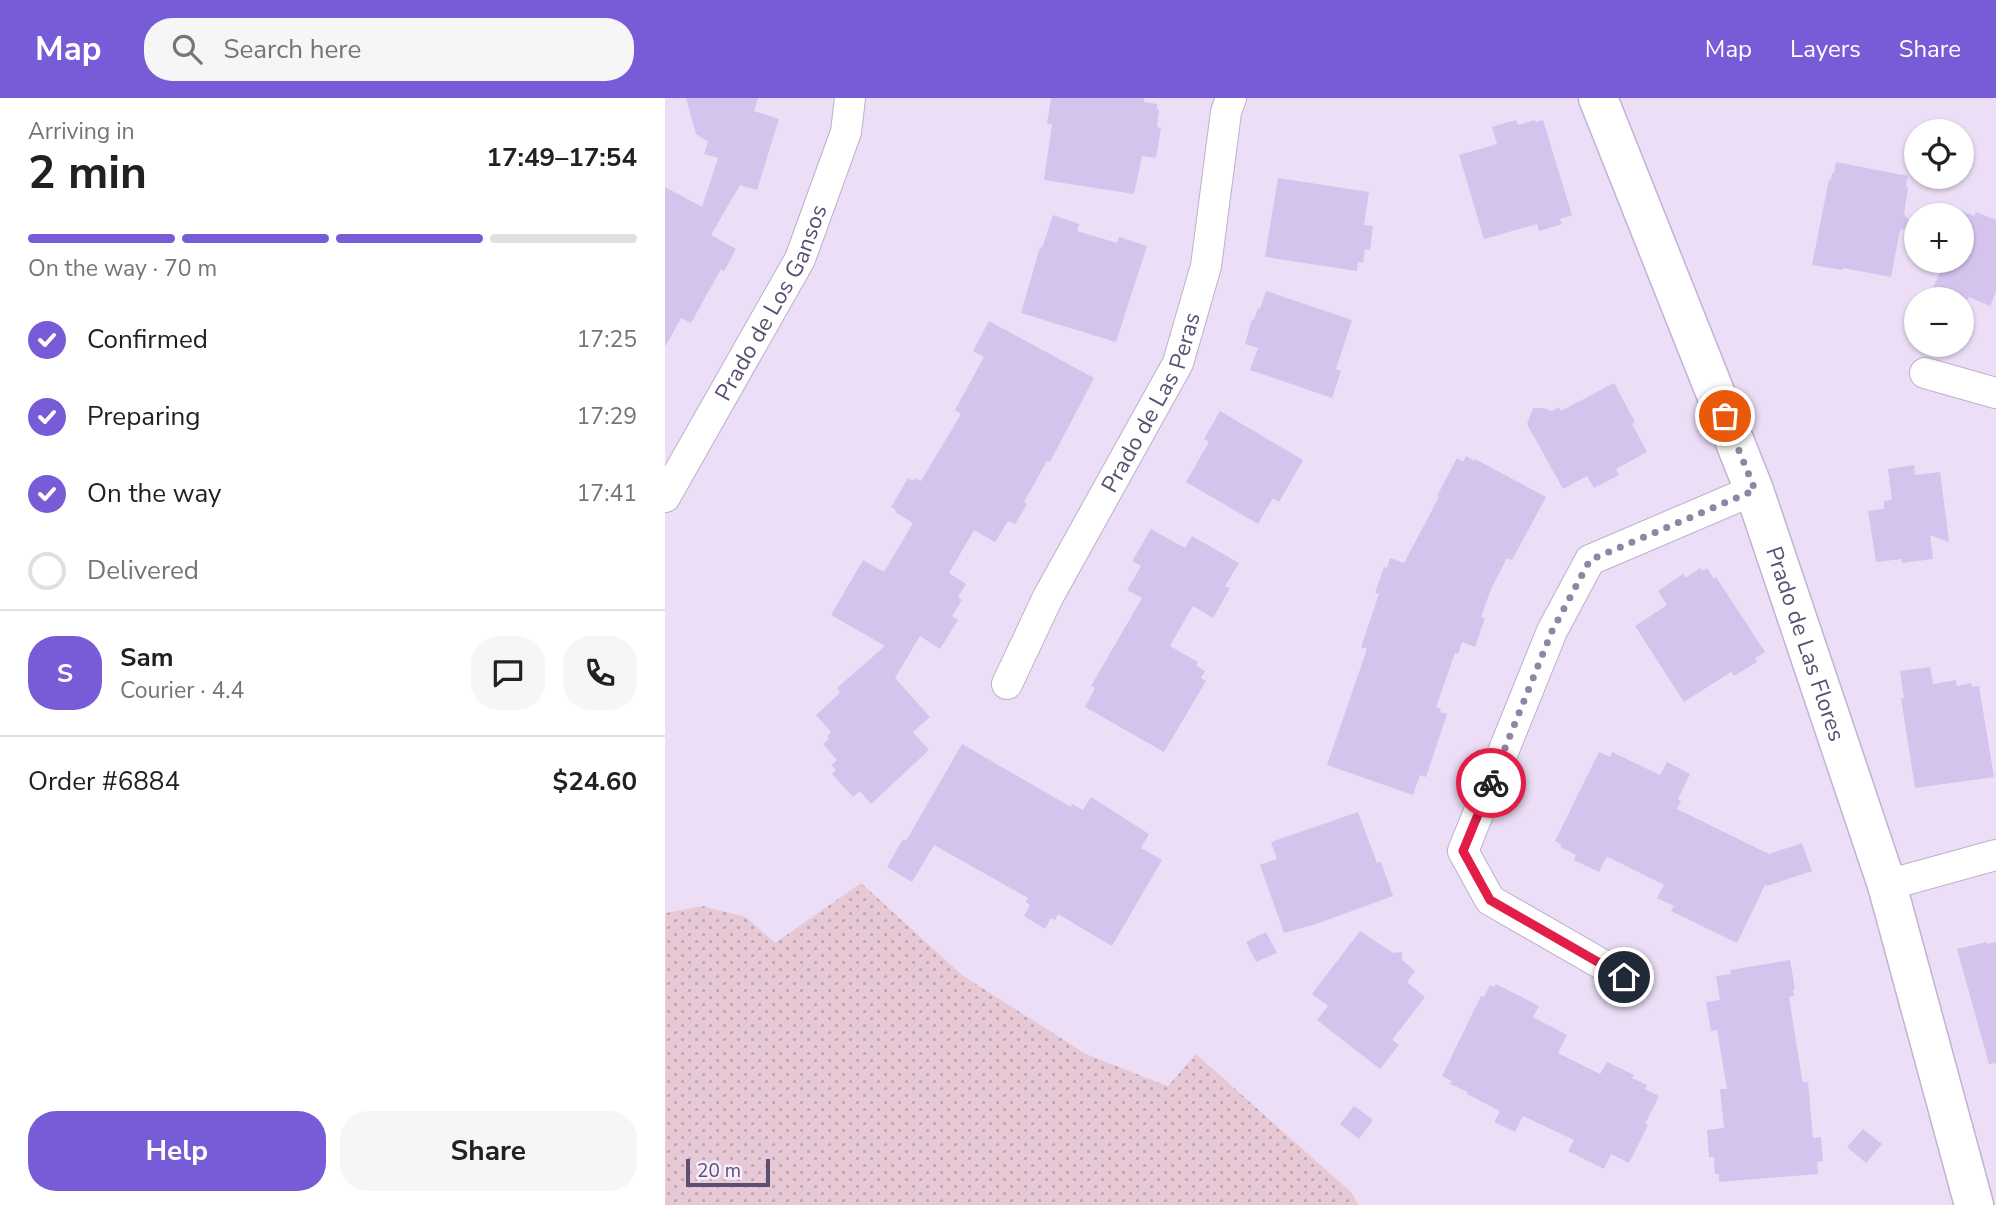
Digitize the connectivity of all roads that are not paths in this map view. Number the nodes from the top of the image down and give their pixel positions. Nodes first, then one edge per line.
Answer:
1 (850, 98) edge
2 (1231, 98) edge
3 (1598, 98) edge
4 (1925, 373) dead end
5 (1996, 393) edge
6 (1755, 490) junction
7 (665, 497) edge
8 (1007, 684) dead end
9 (1996, 855) edge
10 (1887, 885) junction
11 (1624, 977) dead end
12 (1975, 1205) edge

1 - 7 street, Prado de Los Gansos
2 - 8 street, Prado de Las Peras
3 - 6 street, Prado de Las Flores
4 - 5 street
6 - 10 street, Prado de Las Flores
6 - 11 street
9 - 10 street
10 - 12 street, Prado de Las Flores

